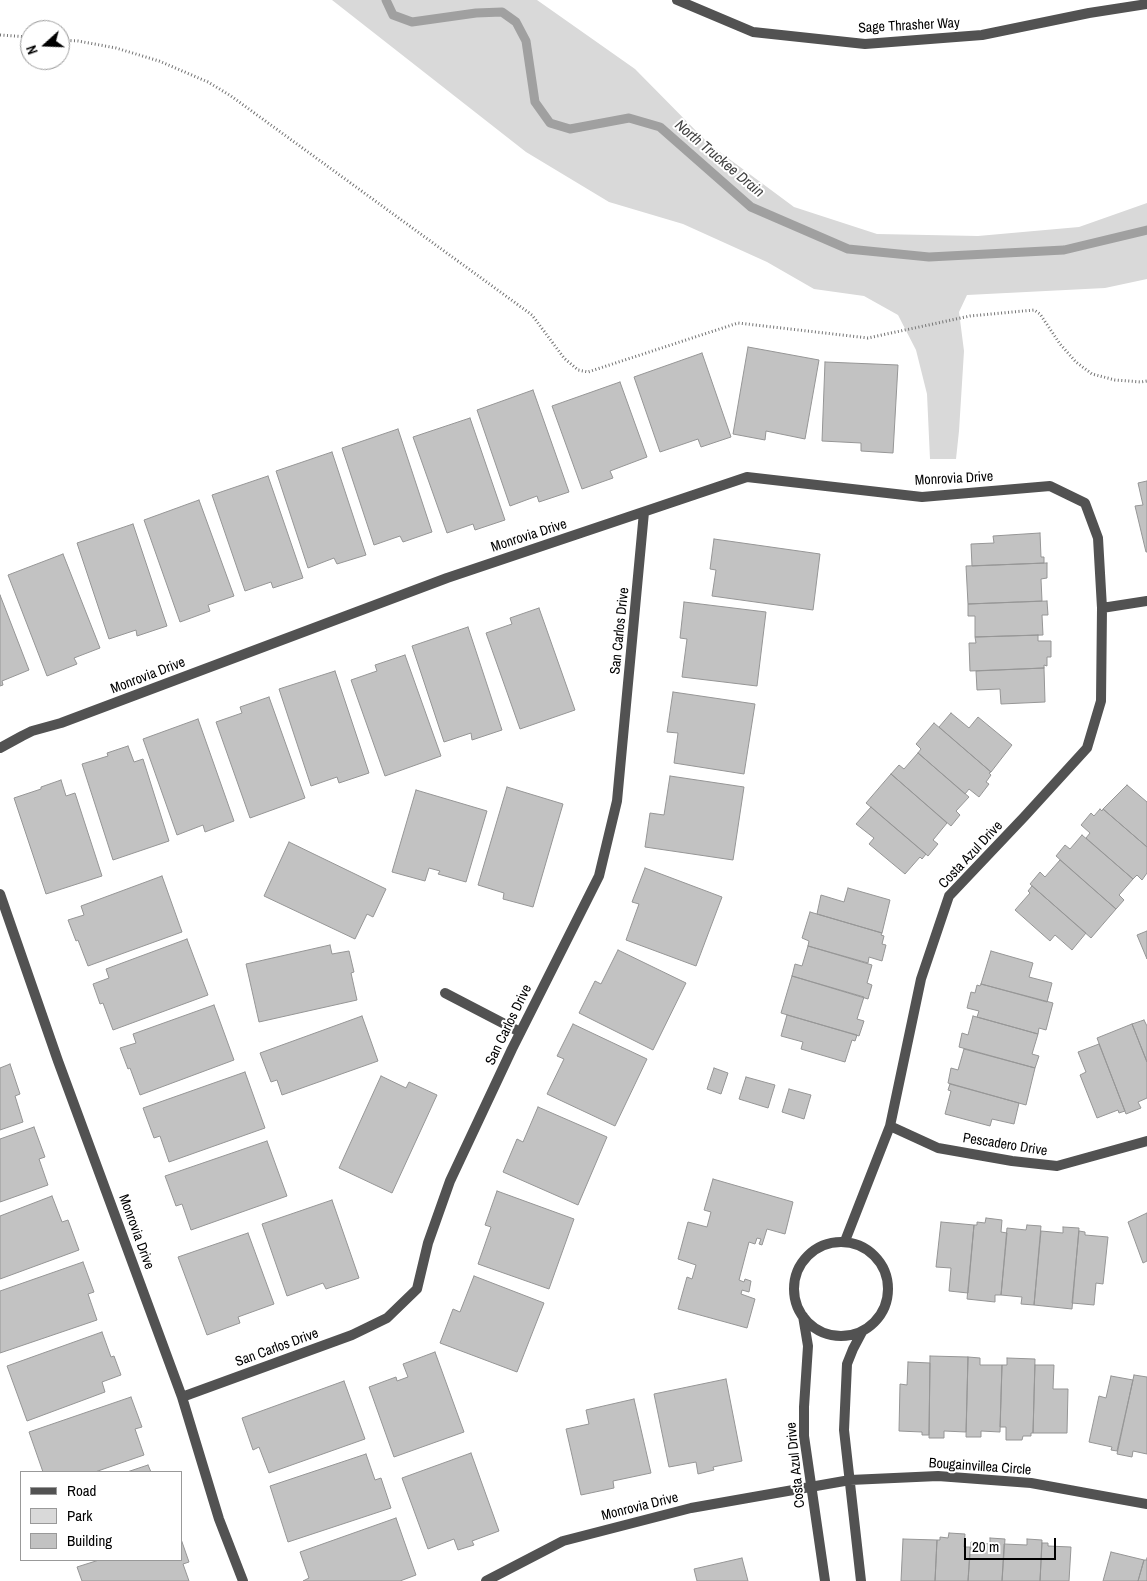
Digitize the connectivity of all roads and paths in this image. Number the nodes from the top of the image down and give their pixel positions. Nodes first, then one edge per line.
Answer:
1 (677, 0) edge
2 (1147, 4) edge
3 (0, 35) edge
4 (20, 36) edge
5 (70, 41) edge
6 (1147, 381) edge
7 (1085, 503) joint
8 (644, 512) junction
9 (1147, 601) edge
10 (1102, 608) junction
11 (0, 748) edge
12 (0, 894) edge
13 (445, 993) dead end
14 (520, 1032) junction
15 (890, 1126) junction
16 (1147, 1140) edge
17 (845, 1241) junction
18 (803, 1316) junction
19 (862, 1332) junction
20 (182, 1397) junction
21 (850, 1480) junction
22 (811, 1487) junction
23 (1147, 1504) edge
24 (243, 1581) edge
25 (486, 1581) edge
26 (825, 1581) edge
27 (861, 1581) edge

1 - 2 street, Sage Thrasher Way
3 - 4 path
5 - 6 path
7 - 8 street, Monrovia Drive
7 - 10 street, Costa Azul Drive
8 - 11 street, Monrovia Drive
8 - 14 street, San Carlos Drive
9 - 10 street
10 - 15 street, Costa Azul Drive
12 - 20 street, Monrovia Drive
13 - 14 street
14 - 20 street, San Carlos Drive
15 - 16 street, Pescadero Drive
15 - 17 street, Costa Azul Drive
17 - 18 street
17 - 19 street
18 - 19 street
18 - 22 street, Costa Azul Drive
19 - 21 street
20 - 24 street, Monrovia Drive
21 - 22 street, Bougainvillea Circle
21 - 23 street, Bougainvillea Circle
21 - 27 street
22 - 25 street, Monrovia Drive
22 - 26 street, Costa Azul Drive

